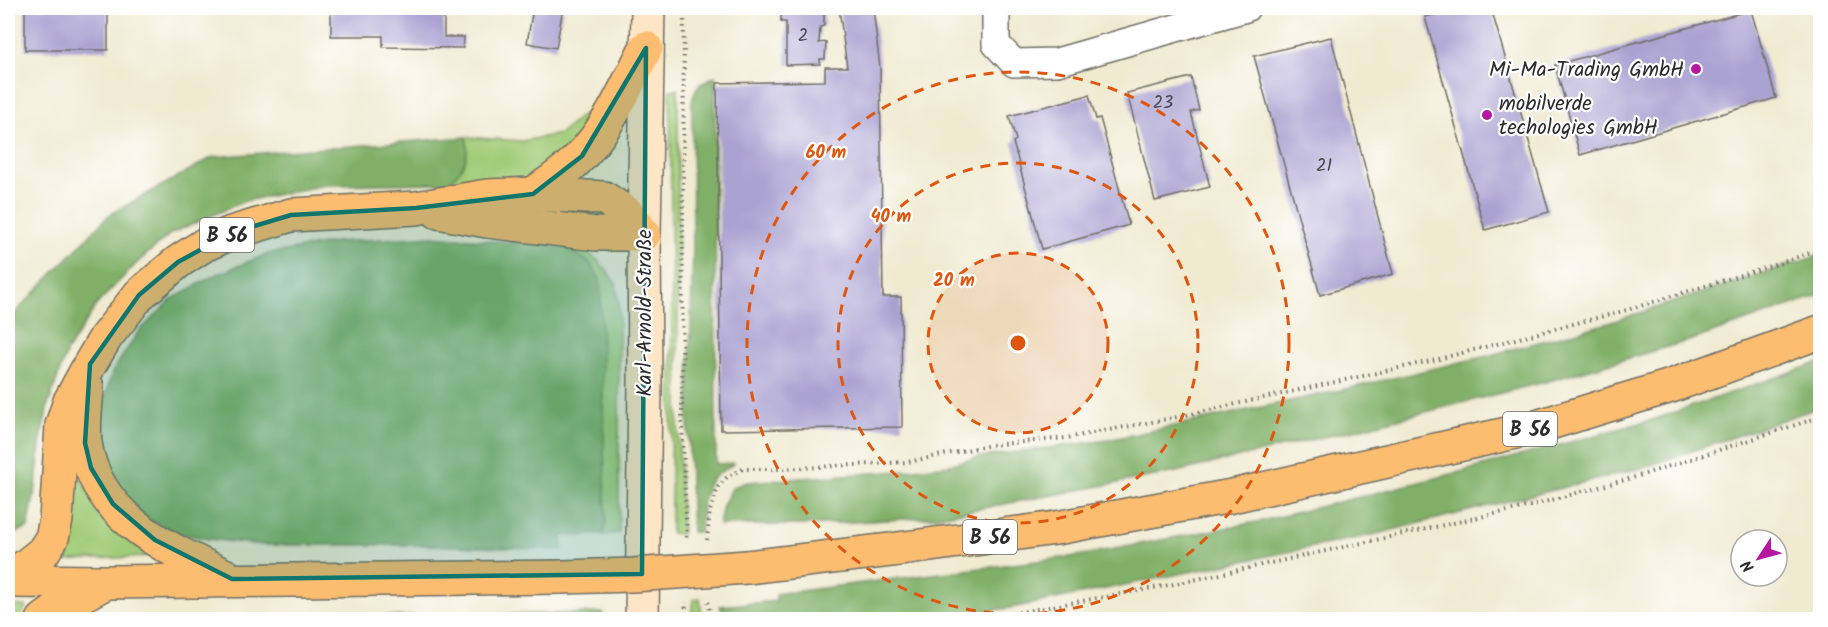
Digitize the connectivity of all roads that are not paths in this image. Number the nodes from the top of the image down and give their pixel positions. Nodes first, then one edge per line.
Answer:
1 (648, 8) edge
2 (996, 8) edge
3 (1246, 8) edge
4 (646, 48) junction
5 (533, 194) junction
6 (416, 208) junction
7 (644, 234) junction
8 (1821, 332) edge
9 (90, 364) junction
10 (232, 579) junction
11 (8, 581) edge
12 (107, 582) junction
13 (43, 620) edge
14 (642, 620) edge

1 - 4 main road, Karl-Arnold-Straße
2 - 3 street
4 - 5 highway
4 - 7 main road, Karl-Arnold-Straße
5 - 6 highway, B 56
5 - 7 highway, B 56
6 - 7 highway, B 56
6 - 9 highway, B 56
7 - 14 main road, Karl-Arnold-Straße
8 - 10 highway, B 56, bridge
9 - 10 highway, B 56
9 - 11 highway, B 56
10 - 12 highway, B 56
11 - 12 highway, B 56
12 - 13 highway, B 56

